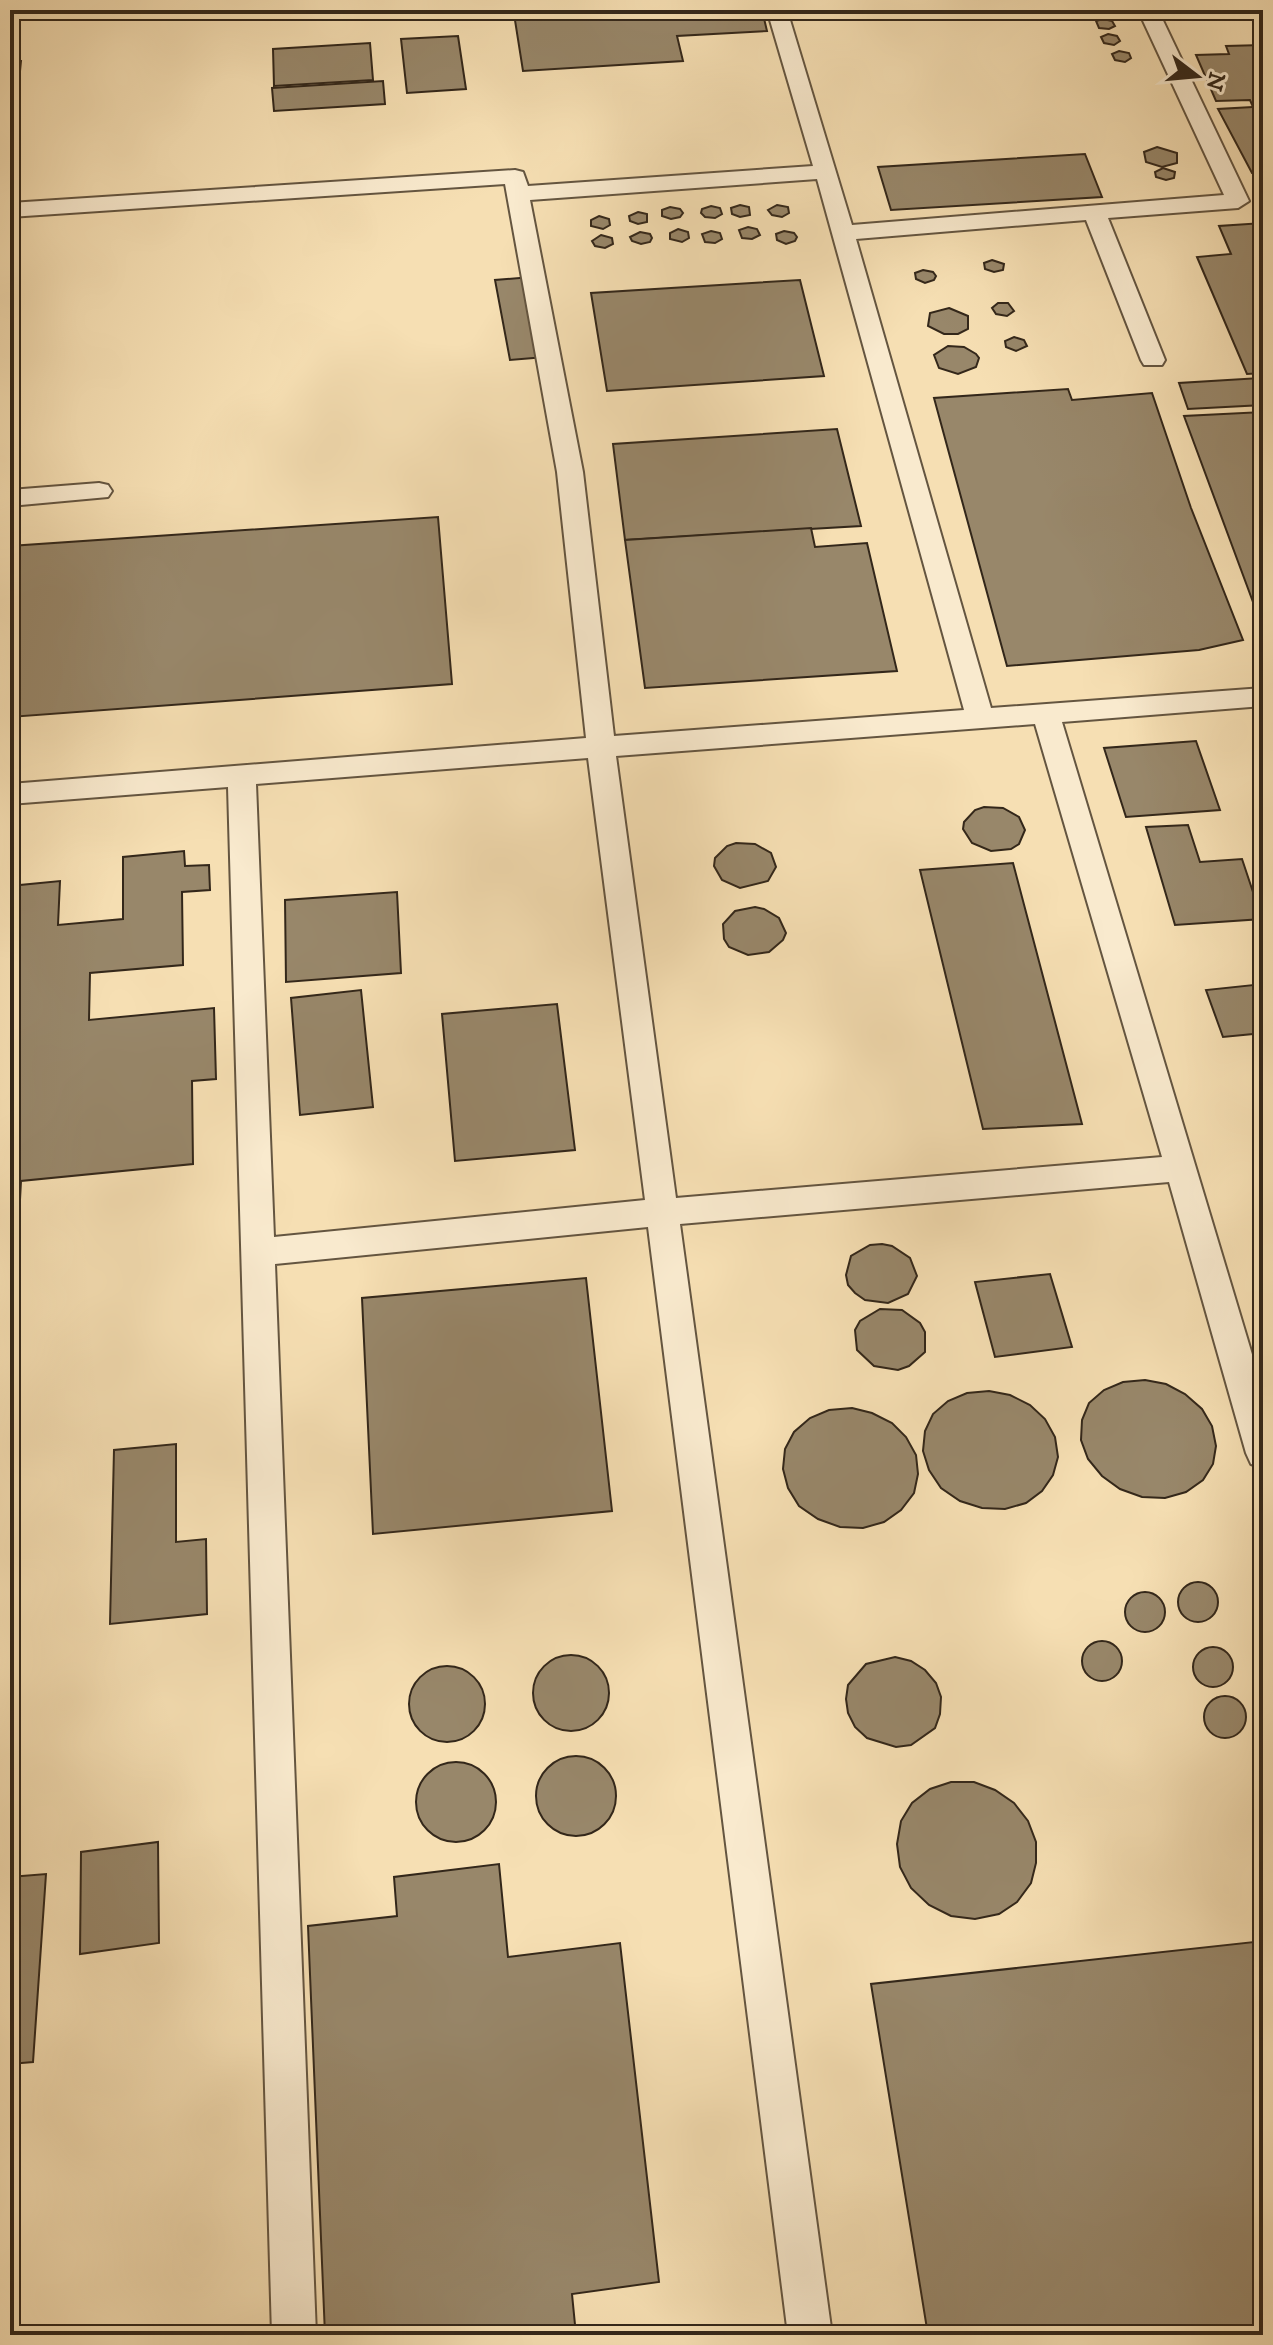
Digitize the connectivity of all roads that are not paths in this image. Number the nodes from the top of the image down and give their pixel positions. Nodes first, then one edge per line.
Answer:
1 (777, 10) edge
2 (1148, 10) edge
3 (826, 172) junction
4 (517, 194) junction
5 (10, 210) edge
6 (1095, 213) junction
7 (843, 233) junction
8 (1153, 360) dead end
9 (99, 491) dead end
10 (10, 498) edge
11 (1263, 697) edge
12 (1046, 713) junction
13 (980, 718) junction
14 (601, 747) junction
15 (242, 775) junction
16 (10, 794) edge
17 (1181, 1168) junction
18 (662, 1212) junction
19 (259, 1252) junction
20 (1263, 1453) edge
21 (294, 2335) edge
22 (810, 2335) edge

1 - 3 lane
2 - 6 lane
3 - 4 lane
3 - 7 lane
4 - 5 lane
4 - 14 lane
6 - 7 lane
6 - 8 lane
7 - 13 lane
9 - 10 lane
11 - 12 lane
12 - 13 lane
12 - 17 lane
13 - 14 lane
14 - 15 lane
14 - 18 lane
15 - 16 lane
15 - 19 lane
17 - 18 lane
17 - 20 lane
18 - 19 lane
18 - 22 lane
19 - 21 lane

